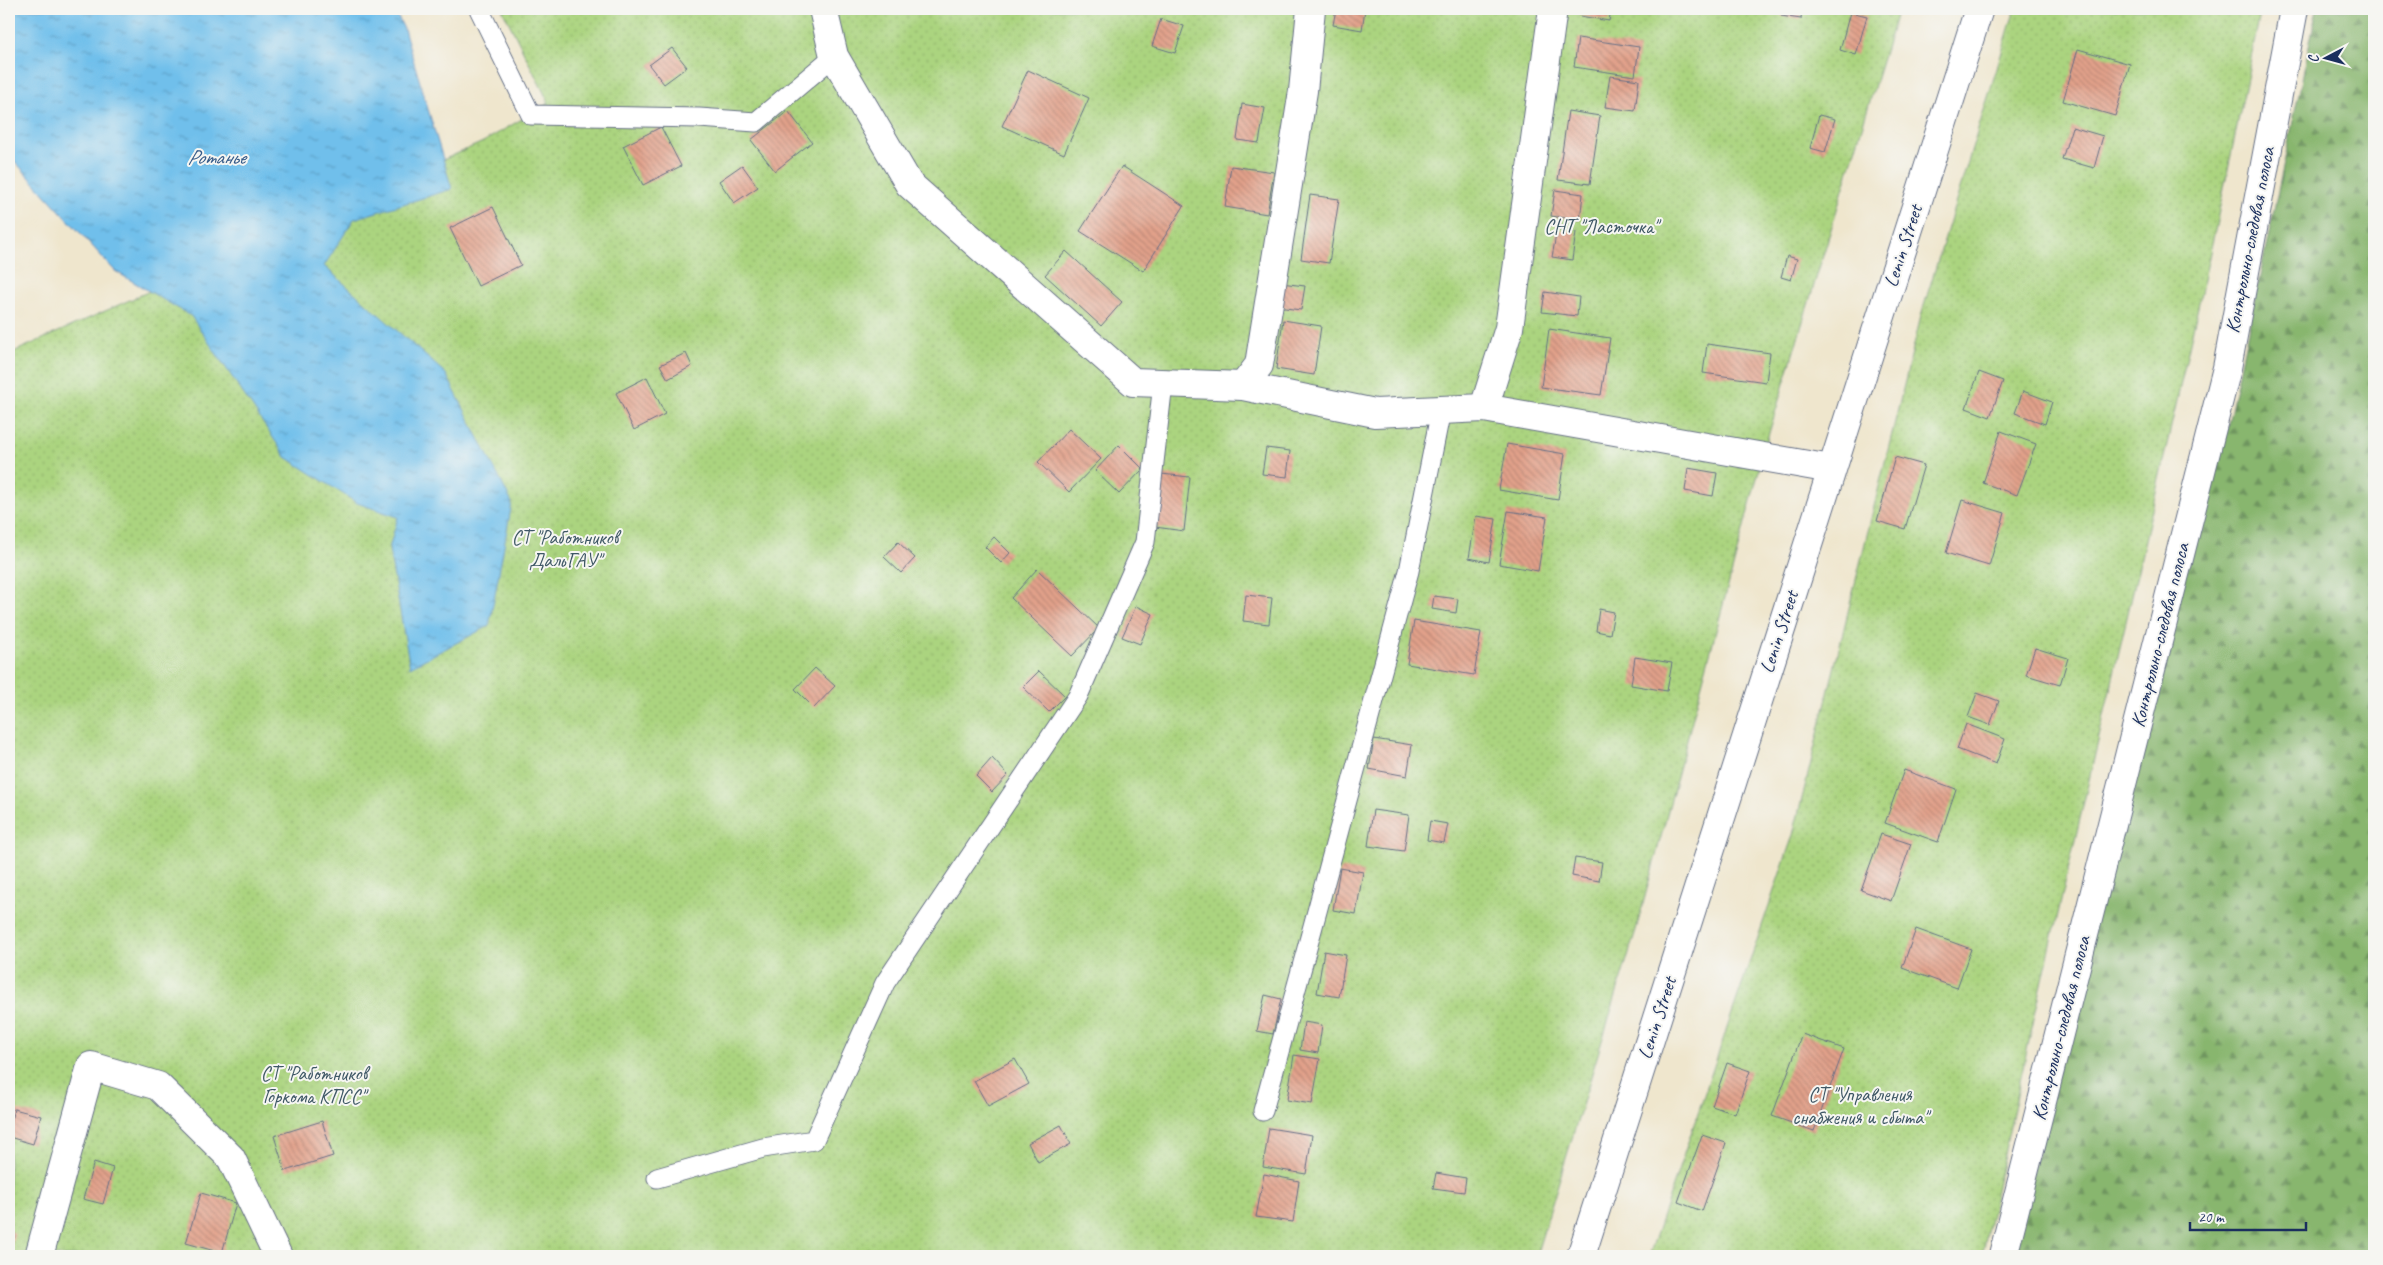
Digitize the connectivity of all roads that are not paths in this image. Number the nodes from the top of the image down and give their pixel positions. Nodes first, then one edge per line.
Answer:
1 (479, 9) edge
2 (823, 9) edge
3 (1311, 9) edge
4 (1553, 9) edge
5 (1979, 9) edge
6 (2294, 9) edge
7 (834, 56) junction
8 (1164, 383) junction
9 (1243, 386) junction
10 (1484, 408) junction
11 (1441, 410) junction
12 (1831, 469) junction
13 (1263, 1111) dead end
14 (657, 1178) dead end
15 (39, 1256) edge
16 (278, 1256) edge
17 (1581, 1256) edge
18 (2003, 1256) edge

1 - 7 lane
2 - 7 street
3 - 9 street
4 - 10 street
5 - 12 street, Lenin Street
6 - 18 street, Контрольно-следовая полоса
7 - 8 street
8 - 9 street
8 - 14 lane
9 - 11 street
10 - 11 street
10 - 12 street
11 - 13 lane
12 - 17 street, Lenin Street
15 - 16 street

